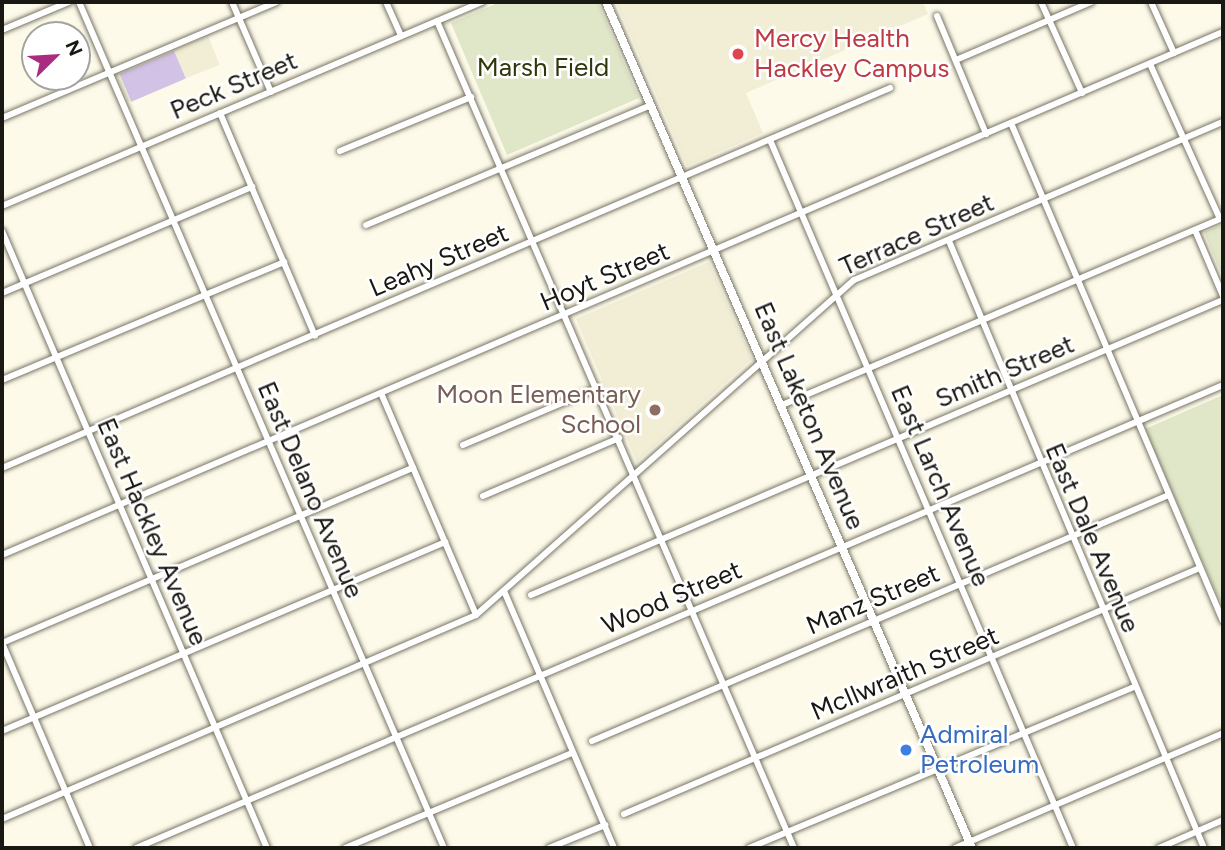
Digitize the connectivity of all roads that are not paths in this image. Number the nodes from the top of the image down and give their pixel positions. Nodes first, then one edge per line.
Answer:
1 (69, 2) edge
2 (79, 2) edge
3 (232, 2) edge
4 (277, 2) edge
5 (386, 2) edge
6 (482, 2) edge
7 (606, 2) edge
8 (1041, 2) edge
9 (1091, 2) edge
10 (1151, 2) edge
11 (937, 16) dead end
12 (239, 18) junction
13 (1049, 20) junction
14 (438, 21) junction
15 (2, 30) edge
16 (1223, 32) edge
17 (401, 36) junction
18 (1174, 53) junction
19 (956, 60) junction
20 (1150, 64) junction
21 (108, 75) junction
22 (890, 88) dead end
23 (271, 92) junction
24 (1082, 93) junction
25 (471, 97) junction
26 (651, 105) junction
27 (220, 113) junction
28 (2, 118) edge
29 (1223, 122) edge
30 (1011, 123) junction
31 (986, 134) junction
32 (1184, 139) junction
33 (770, 141) junction
34 (140, 148) junction
35 (340, 151) dead end
36 (503, 167) junction
37 (683, 178) junction
38 (252, 187) junction
39 (1045, 199) junction
40 (2, 206) edge
41 (802, 214) junction
42 (1222, 219) edge
43 (172, 222) junction
44 (366, 225) dead end
45 (1195, 230) junction
46 (2, 232) edge
47 (534, 241) junction
48 (949, 241) junction
49 (715, 250) junction
50 (284, 262) junction
51 (1078, 279) junction
52 (24, 284) junction
53 (2, 293) edge
54 (836, 294) junction
55 (204, 295) junction
56 (1223, 298) edge
57 (565, 316) junction
58 (981, 320) junction
59 (314, 336) junction
60 (1107, 349) junction
61 (56, 356) junction
62 (762, 360) junction
63 (236, 368) junction
64 (869, 368) junction
65 (2, 380) edge
66 (1223, 385) edge
67 (597, 388) junction
68 (1010, 390) junction
69 (381, 393) junction
70 (782, 405) junction
71 (1137, 421) junction
72 (88, 431) junction
73 (619, 438) junction
74 (898, 438) junction
75 (268, 442) junction
76 (463, 445) dead end
77 (1040, 463) junction
78 (2, 468) edge
79 (413, 468) junction
80 (634, 474) junction
81 (812, 475) junction
82 (1169, 495) junction
83 (483, 496) dead end
84 (119, 505) junction
85 (929, 510) junction
86 (300, 516) junction
87 (1070, 538) junction
88 (662, 539) junction
89 (445, 542) junction
90 (842, 547) junction
91 (2, 555) edge
92 (1200, 568) junction
93 (150, 579) junction
94 (961, 584) junction
95 (332, 590) junction
96 (504, 591) junction
97 (531, 595) dead end
98 (693, 611) junction
99 (1102, 611) junction
100 (476, 615) junction
101 (875, 621) junction
102 (1223, 621) edge
103 (2, 643) edge
104 (182, 653) junction
105 (993, 658) junction
106 (363, 664) junction
107 (539, 675) junction
108 (724, 685) junction
109 (1133, 687) junction
110 (906, 694) junction
111 (34, 717) junction
112 (214, 728) junction
113 (2, 731) edge
114 (1024, 732) junction
115 (1223, 733) edge
116 (396, 737) junction
117 (592, 741) dead end
118 (572, 753) junction
119 (1166, 757) junction
120 (756, 758) junction
121 (938, 769) junction
122 (66, 791) junction
123 (246, 802) junction
124 (1055, 805) junction
125 (429, 813) junction
126 (624, 814) dead end
127 (2, 819) edge
128 (1223, 820) edge
129 (605, 825) junction
130 (1197, 831) junction
131 (787, 832) junction
132 (970, 845) edge
133 (90, 848) edge
134 (136, 848) edge
135 (267, 848) edge
136 (345, 848) edge
137 (444, 848) edge
138 (549, 848) edge
139 (614, 848) edge
140 (749, 848) edge
141 (794, 848) edge
142 (956, 848) edge
143 (1073, 848) edge
144 (1159, 848) edge
145 (1204, 848) edge

1 - 15 street
2 - 21 street, East Delano Avenue
3 - 12 street
4 - 12 street
5 - 17 street
6 - 14 street, Peck Street
7 - 26 main road, East Laketon Avenue
8 - 13 street
9 - 13 street
10 - 18 street
11 - 19 street
12 - 21 street
12 - 23 street
13 - 19 street
13 - 24 street
14 - 17 street, Peck Street
14 - 25 street
16 - 18 street, Hoyt Street
17 - 23 street, Peck Street
18 - 20 street, Hoyt Street
19 - 31 street
20 - 24 street, Hoyt Street
20 - 32 street
21 - 28 street
21 - 34 street, East Delano Avenue
22 - 33 street, Leahy Street
23 - 27 street, Peck Street
24 - 30 street, Hoyt Street
25 - 35 street
25 - 36 street
26 - 36 street
26 - 37 main road, East Laketon Avenue
27 - 34 street, Peck Street
27 - 38 street
29 - 32 street, Terrace Street
30 - 31 street, Hoyt Street
30 - 39 street
31 - 41 street, Hoyt Street
32 - 39 street, Terrace Street
32 - 42 street
33 - 37 street, Leahy Street
33 - 41 street, East Larch Avenue
34 - 40 street, Peck Street
34 - 43 street, East Delano Avenue
36 - 44 street
36 - 47 street
37 - 47 street, Leahy Street
37 - 49 main road, East Laketon Avenue
38 - 43 street
38 - 50 street
39 - 48 street, Terrace Street
39 - 51 street
41 - 49 street, Hoyt Street
41 - 54 street, East Larch Avenue
42 - 45 street
43 - 52 street
43 - 55 street, East Delano Avenue
45 - 51 street
45 - 56 street
46 - 52 street, East Hackley Avenue
47 - 57 street
47 - 59 street, Leahy Street
48 - 54 street, Terrace Street
48 - 58 street, East Dale Avenue
49 - 57 street, Hoyt Street
49 - 62 main road, East Laketon Avenue
50 - 55 street
50 - 59 street
51 - 58 street
51 - 60 street
52 - 53 street
52 - 61 street, East Hackley Avenue
54 - 62 street, Terrace Street
54 - 64 street, East Larch Avenue
55 - 61 street
55 - 63 street, East Delano Avenue
56 - 60 street, Smith Street
57 - 67 street
57 - 69 street, Hoyt Street
58 - 64 street
58 - 68 street, East Dale Avenue
59 - 63 street, Leahy Street
60 - 68 street, Smith Street
60 - 71 street
61 - 65 street
61 - 72 street, East Hackley Avenue
62 - 70 main road, East Laketon Avenue
62 - 80 street, Terrace Street
63 - 72 street, Leahy Street
63 - 75 street, East Delano Avenue
64 - 70 street
64 - 74 street, East Larch Avenue
66 - 71 street, Wood Street
67 - 73 street
67 - 76 street
68 - 74 street, Smith Street
68 - 77 street, East Dale Avenue
69 - 75 street, Hoyt Street
69 - 79 street
70 - 81 main road, East Laketon Avenue
71 - 77 street, Wood Street
71 - 82 street
72 - 78 street, Leahy Street
72 - 84 street, East Hackley Avenue
73 - 80 street
73 - 83 street
74 - 81 street, Smith Street
74 - 85 street, East Larch Avenue
75 - 84 street, Hoyt Street
75 - 86 street, East Delano Avenue
77 - 85 street, Wood Street
77 - 87 street, East Dale Avenue
79 - 86 street
79 - 89 street
80 - 88 street
80 - 96 street, Terrace Street
81 - 88 street, Smith Street
81 - 90 main road, East Laketon Avenue
82 - 87 street, Manz Street
82 - 92 street
84 - 91 street, Hoyt Street
84 - 93 street, East Hackley Avenue
85 - 90 street, Wood Street
85 - 94 street, East Larch Avenue
86 - 93 street
86 - 95 street, East Delano Avenue
87 - 94 street, Manz Street
87 - 99 street, East Dale Avenue
88 - 97 street, Smith Street
88 - 98 street
89 - 95 street
89 - 100 street
90 - 98 street, Wood Street
90 - 101 main road, East Laketon Avenue
92 - 99 street, McIlwraith Street
92 - 102 street
93 - 103 street
93 - 104 street, East Hackley Avenue
94 - 101 street, Manz Street
94 - 105 street, East Larch Avenue
95 - 104 street
95 - 106 street, East Delano Avenue
96 - 100 street, Terrace Street
96 - 107 street
98 - 107 street, Wood Street
98 - 108 street
99 - 105 street, McIlwraith Street
99 - 109 street, East Dale Avenue
100 - 106 street, Terrace Street
101 - 108 street, Manz Street
101 - 110 main road, East Laketon Avenue
103 - 111 street
104 - 111 street
104 - 112 street, East Hackley Avenue
105 - 110 street, McIlwraith Street
105 - 114 street, East Larch Avenue
106 - 112 street, Terrace Street
106 - 116 street, East Delano Avenue
107 - 116 street, Wood Street
107 - 118 street
108 - 117 street, Manz Street
108 - 120 street
109 - 114 street
109 - 119 street, East Dale Avenue
110 - 120 street, McIlwraith Street
110 - 121 main road, East Laketon Avenue
111 - 113 street
111 - 122 street
112 - 122 street, Terrace Street
112 - 123 street, East Hackley Avenue
114 - 121 street
114 - 124 street, East Larch Avenue
115 - 119 street
116 - 123 street, Wood Street
116 - 125 street, East Delano Avenue
118 - 125 street
118 - 129 street
119 - 124 street
119 - 130 street, East Dale Avenue
120 - 126 street, McIlwraith Street
120 - 131 street
121 - 131 street
121 - 132 main road, East Laketon Avenue
122 - 127 street, Terrace Street
122 - 133 street
123 - 134 street, Wood Street
123 - 135 street, East Hackley Avenue
124 - 132 street
124 - 143 street, East Larch Avenue
125 - 136 street
125 - 137 street, East Delano Avenue
128 - 130 street
129 - 138 street
129 - 139 street
130 - 144 street
130 - 145 street, East Dale Avenue
131 - 140 street
131 - 141 street
132 - 142 street

